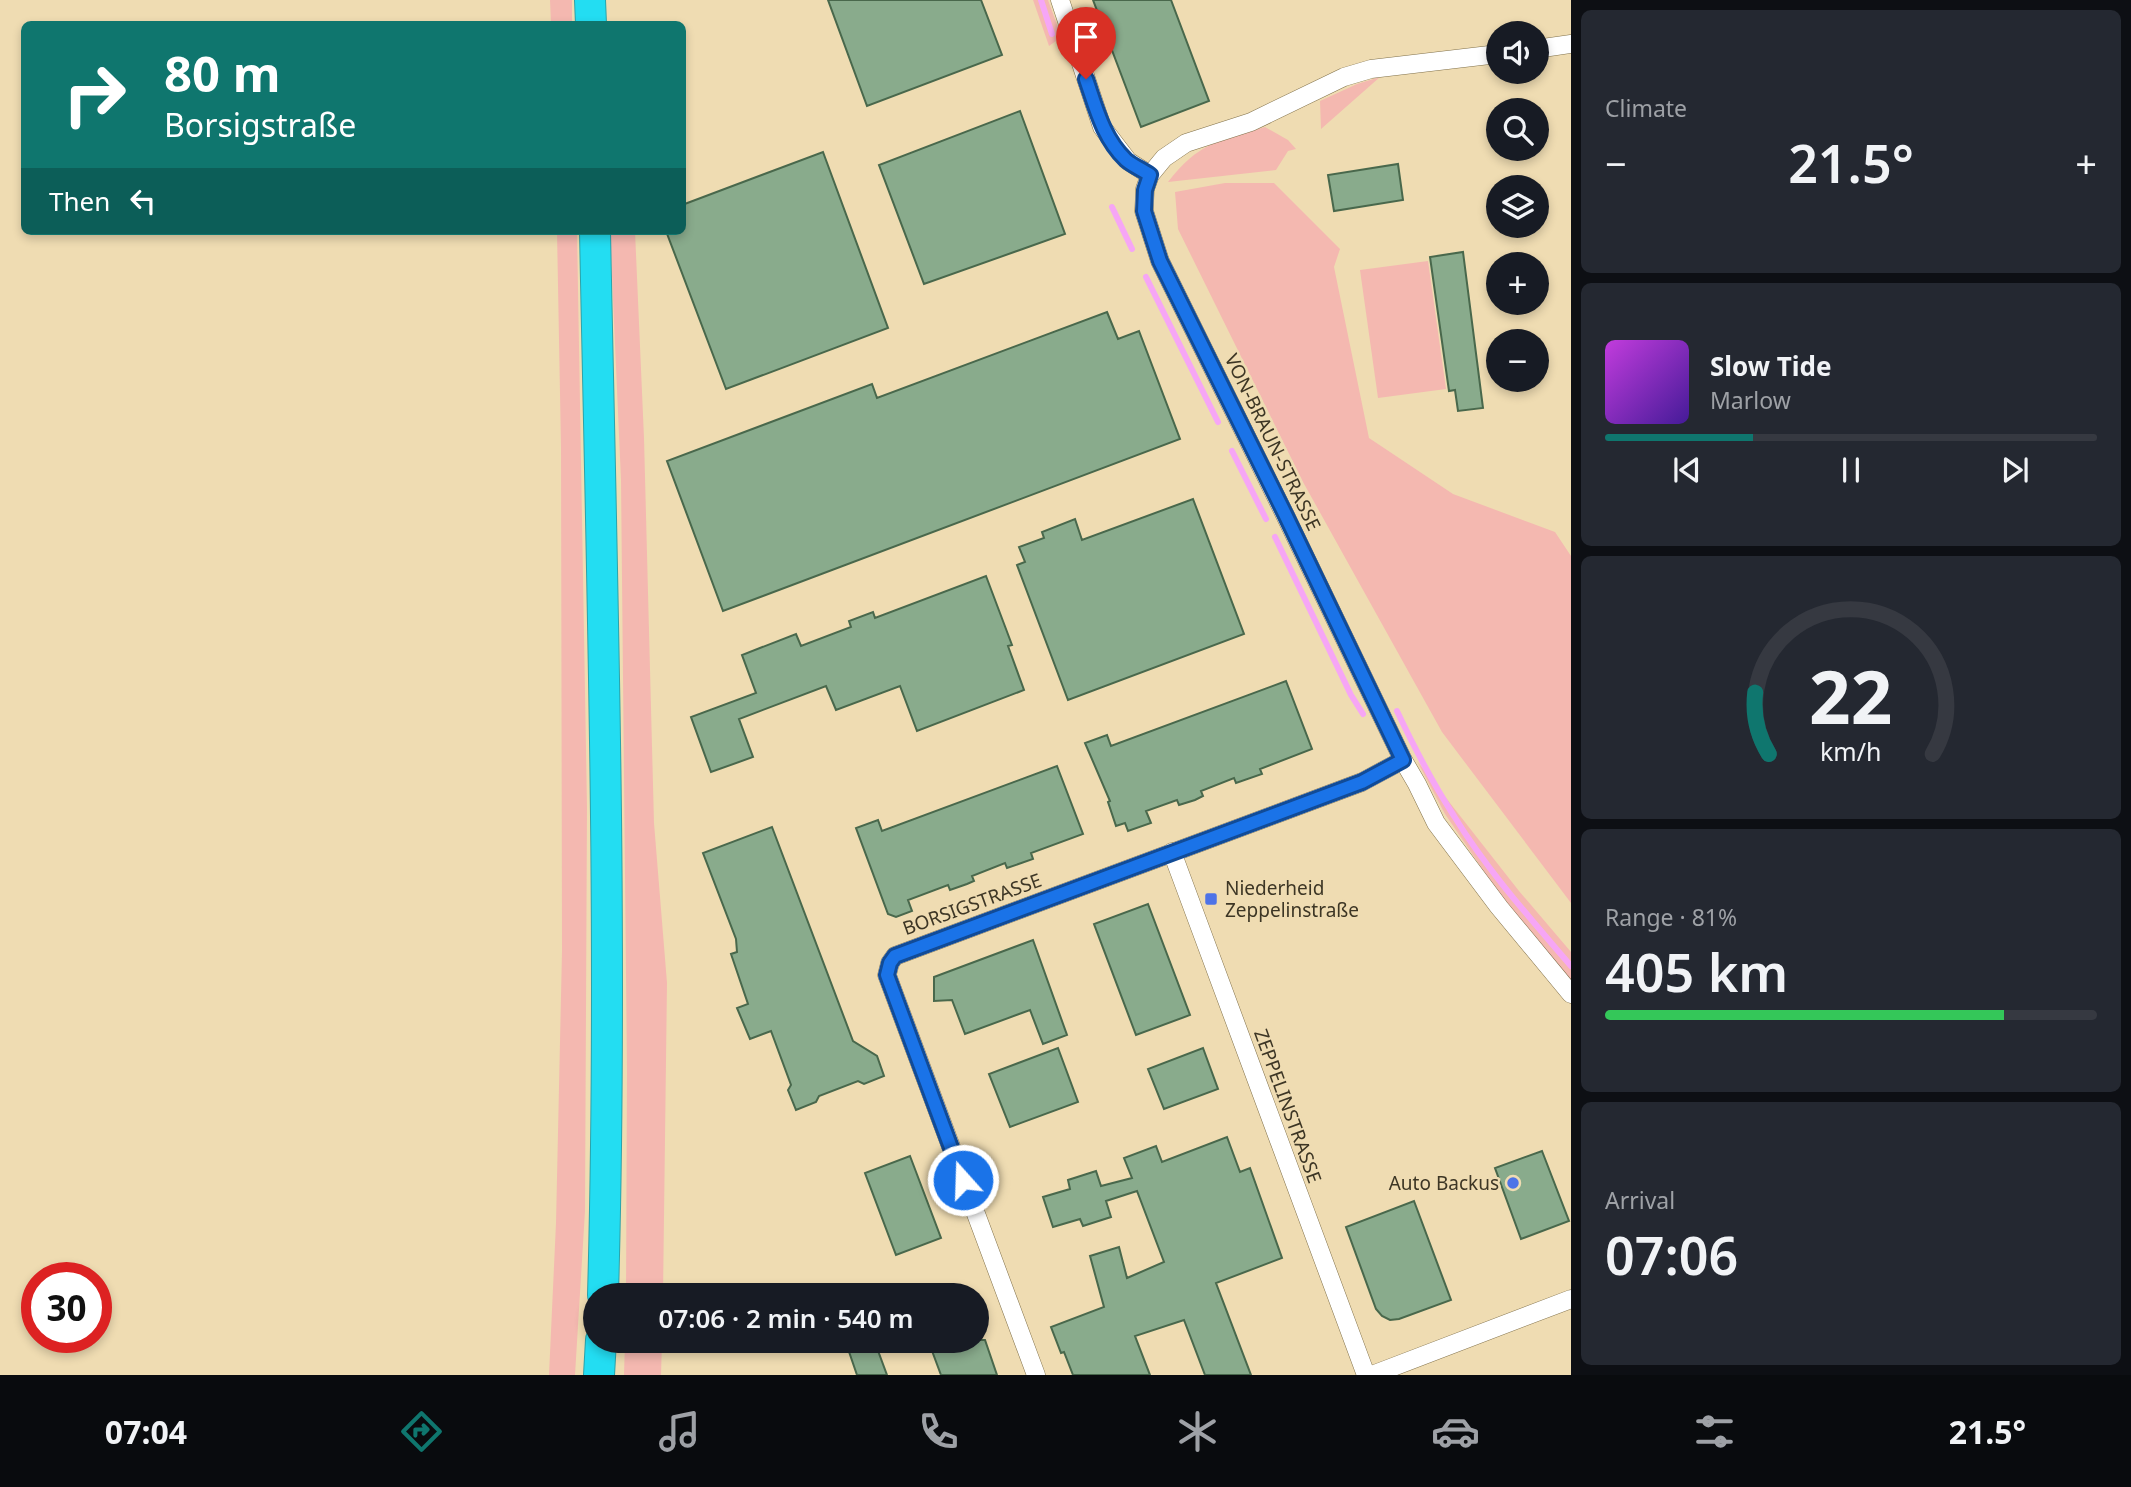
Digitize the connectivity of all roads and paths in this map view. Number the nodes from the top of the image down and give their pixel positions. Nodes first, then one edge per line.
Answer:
1 (590, 0) edge
2 (1060, 0) edge
3 (591, 21) edge
4 (1571, 44) edge
5 (1549, 47) edge
6 (1486, 55) edge
7 (1150, 175) junction
8 (595, 235) edge
9 (1403, 760) junction
10 (1172, 852) junction
11 (1571, 994) edge
12 (603, 1283) edge
13 (1571, 1299) edge
14 (600, 1353) edge
15 (599, 1375) edge
16 (1036, 1375) edge
17 (1366, 1375) edge
18 (1372, 1375) edge

1 - 3 highway
2 - 7 street
4 - 5 street
6 - 7 street
7 - 9 street, VON-BRAUN-STRASSE
8 - 12 highway
9 - 10 street, BORSIGSTRASSE
9 - 11 street, VON-BRAUN-STRASSE
10 - 16 street, BORSIGSTRASSE
10 - 17 street, ZEPPELINSTRASSE
13 - 18 street
14 - 15 highway

